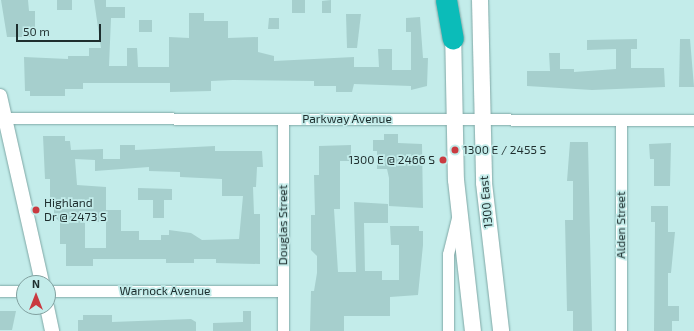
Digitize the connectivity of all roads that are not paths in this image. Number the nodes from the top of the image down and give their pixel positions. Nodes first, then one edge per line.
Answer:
1 (446, 0) edge
2 (453, 0) edge
3 (480, 0) edge
4 (453, 38) junction
5 (0, 96) edge
6 (2, 118) edge
7 (283, 119) junction
8 (455, 119) junction
9 (480, 120) junction
10 (621, 120) junction
11 (694, 120) edge
12 (459, 210) junction
13 (40, 275) edge
14 (0, 291) edge
15 (16, 291) edge
16 (56, 291) edge
17 (283, 291) junction
18 (49, 315) edge
19 (52, 331) edge
20 (283, 331) edge
21 (448, 331) edge
22 (473, 331) edge
23 (501, 331) edge
24 (621, 331) edge

1 - 4 highway
2 - 4 main road
3 - 9 main road, 1300 East
4 - 8 main road
5 - 6 street
6 - 7 street, Parkway Avenue
6 - 13 street
7 - 8 street, Parkway Avenue
7 - 17 street, Douglas Street
8 - 9 street, Parkway Avenue
8 - 12 main road
9 - 10 street, Parkway Avenue
9 - 23 main road, 1300 East
10 - 11 street, Parkway Avenue
10 - 24 street, Alden Street
12 - 21 street
12 - 22 main road
14 - 15 street
16 - 17 street, Warnock Avenue
17 - 20 street, Douglas Street
18 - 19 street

